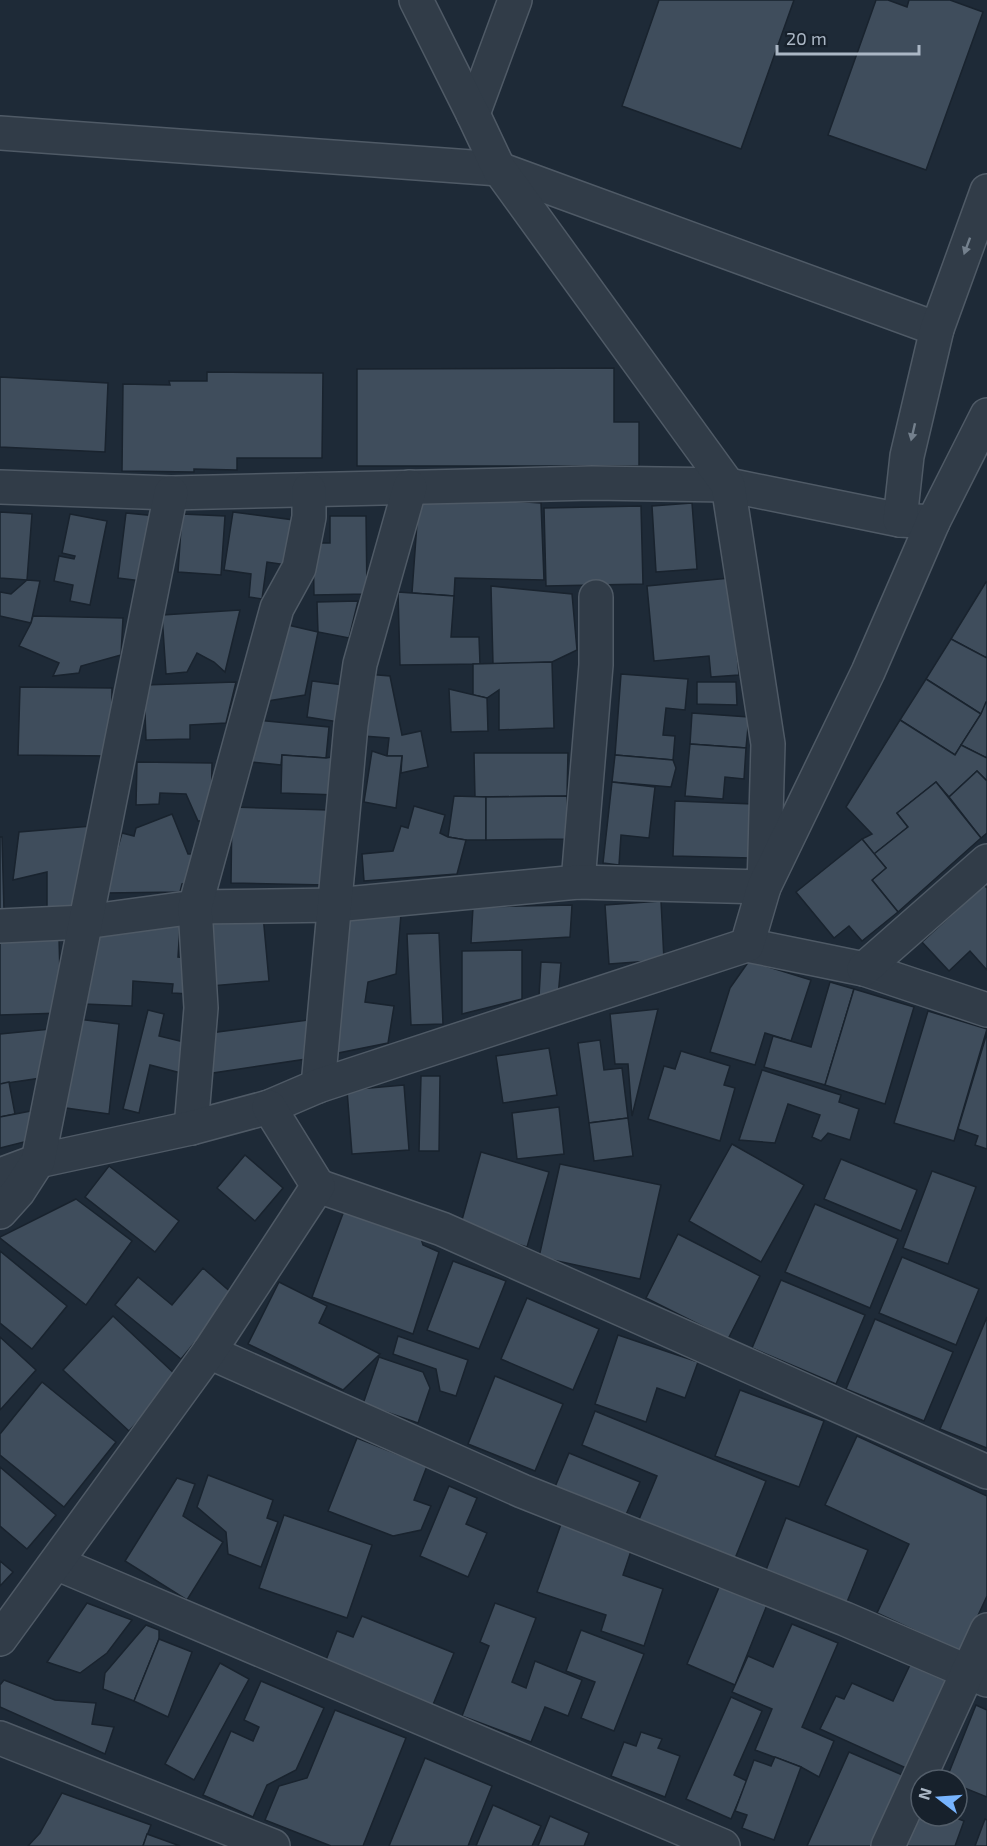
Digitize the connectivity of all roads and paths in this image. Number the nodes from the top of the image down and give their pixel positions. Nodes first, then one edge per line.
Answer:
1 (416, 0) edge
2 (515, 0) edge
3 (473, 114) junction
4 (0, 133) edge
5 (499, 169) junction
6 (987, 190) edge
7 (937, 329) junction
8 (987, 415) edge
9 (728, 485) junction
10 (0, 487) edge
11 (410, 487) junction
12 (309, 490) junction
13 (171, 493) junction
14 (900, 520) junction
15 (933, 522) junction
16 (596, 597) dead end
17 (987, 861) edge
18 (578, 882) junction
19 (764, 887) junction
20 (335, 905) junction
21 (195, 907) junction
22 (85, 922) junction
23 (0, 926) edge
24 (747, 945) junction
25 (864, 969) junction
26 (987, 1010) edge
27 (318, 1086) junction
28 (269, 1107) junction
29 (191, 1128) junction
30 (38, 1161) junction
31 (0, 1175) edge
32 (318, 1186) junction
33 (0, 1212) edge
34 (208, 1352) junction
35 (987, 1472) edge
36 (56, 1563) junction
37 (987, 1630) edge
38 (0, 1639) edge
39 (978, 1676) edge
40 (0, 1738) edge
41 (273, 1846) edge
42 (723, 1846) edge
43 (888, 1846) edge

1 - 3 street
2 - 3 street
3 - 5 street
4 - 5 street
5 - 7 street
5 - 9 street
6 -> 7 street
7 -> 14 street
8 - 15 street
9 - 11 street
9 - 14 street
9 - 19 street
10 - 13 street
11 - 12 street
11 - 20 street
12 - 13 street
12 - 21 street
13 - 22 street
14 - 15 street
15 - 19 street
16 - 18 street
17 - 25 street
18 - 19 street
18 - 20 street
19 - 24 street
20 - 21 street
20 - 27 street
21 - 22 street
21 - 29 street
22 - 23 street
22 - 30 street
24 - 25 street
24 - 27 street
25 - 26 street
27 - 28 street
28 - 29 street
28 - 32 street
29 - 30 street
30 - 31 street
30 - 33 street
32 - 34 street
32 - 35 street
34 - 36 street
34 - 39 street
36 - 38 street
36 - 42 street
37 - 39 street
39 - 43 street
40 - 41 street

